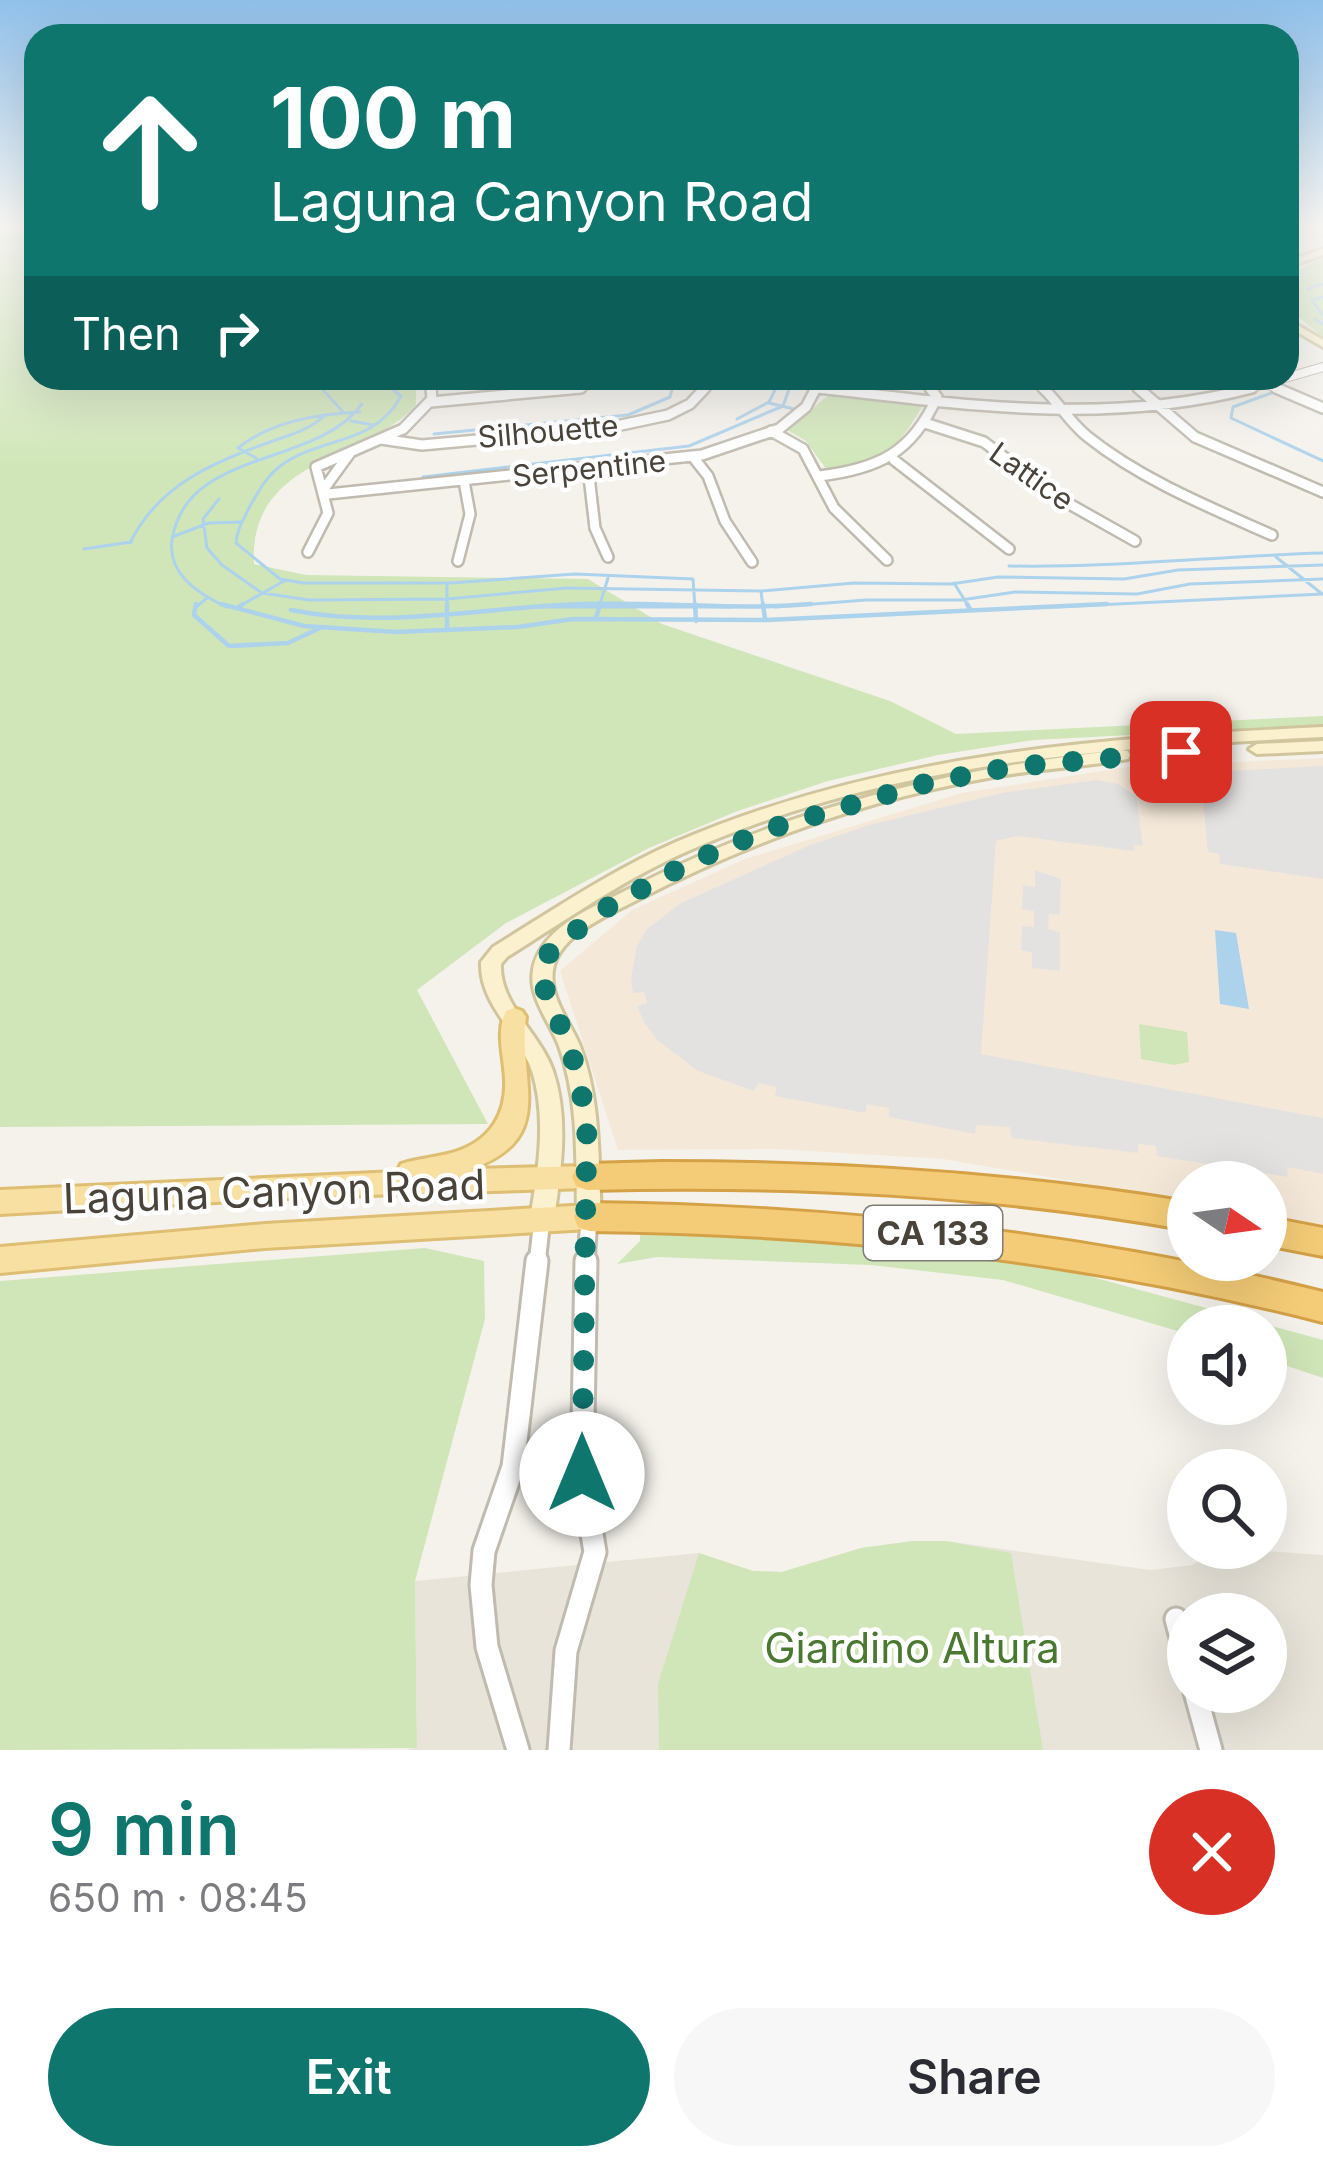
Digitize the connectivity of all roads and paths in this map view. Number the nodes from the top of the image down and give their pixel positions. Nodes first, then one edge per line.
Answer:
1 (431, 390) edge
2 (557, 390) edge
3 (704, 390) edge
4 (815, 390) edge
5 (863, 390) edge
6 (934, 390) edge
7 (1047, 390) edge
8 (1142, 390) edge
9 (1239, 390) edge
10 (1282, 390) edge
11 (431, 401) junction
12 (936, 402) junction
13 (1163, 406) junction
14 (1323, 408) edge
15 (1062, 411) junction
16 (925, 423) junction
17 (771, 431) junction
18 (381, 440) junction
19 (354, 450) junction
20 (693, 457) junction
21 (894, 460) junction
22 (588, 468) junction
23 (819, 476) junction
24 (464, 481) junction
25 (327, 490) junction
26 (1323, 492) edge
27 (1272, 536) dead end
28 (1135, 541) dead end
29 (1009, 549) dead end
30 (308, 552) dead end
31 (608, 556) dead end
32 (887, 560) dead end
33 (458, 561) dead end
34 (752, 562) dead end
35 (1323, 732) edge
36 (1323, 746) edge
37 (1130, 749) junction
38 (514, 1017) junction
39 (587, 1178) junction
40 (549, 1181) junction
41 (306, 1186) junction
42 (0, 1202) edge
43 (1167, 1213) edge
44 (589, 1217) junction
45 (542, 1220) junction
46 (1287, 1235) edge
47 (1323, 1242) edge
48 (0, 1260) edge
49 (1323, 1306) edge
50 (1201, 1713) edge
51 (518, 1750) edge
52 (559, 1750) edge
53 (1210, 1750) edge

1 - 11 street
2 - 11 street
3 - 18 street, Silhouette
4 - 17 street, Serpentine
5 - 12 street
6 - 12 street
7 - 15 street
8 - 13 street
9 - 13 street
10 - 14 street
11 - 18 street
12 - 15 street
12 - 16 street
13 - 15 street
13 - 26 street
15 - 27 street
16 - 21 street
16 - 28 street, Lattice
17 - 20 street, Serpentine
17 - 23 street
18 - 19 street
19 - 25 street
19 - 25 street
20 - 22 street, Serpentine
20 - 34 street
21 - 23 street
21 - 29 street
22 - 24 street, Serpentine
22 - 31 street
23 - 32 street
24 - 25 street, Serpentine
24 - 33 street
25 - 30 street
35 - 37 main road
36 - 37 main road
37 - 38 main road
37 - 39 main road
38 - 40 main road
38 - 41 main road
39 - 40 main road, Laguna Canyon Road / CA 133
39 - 43 highway, CA 133
39 - 44 main road
40 - 41 main road, Laguna Canyon Road / CA 133
40 - 45 main road
41 - 42 main road, Laguna Canyon Road / CA 133
44 - 45 main road, Laguna Canyon Road / CA 133
44 - 49 highway, CA 133
44 - 52 street
45 - 48 main road, Laguna Canyon Road / CA 133
45 - 51 street
46 - 47 highway
50 - 53 street

